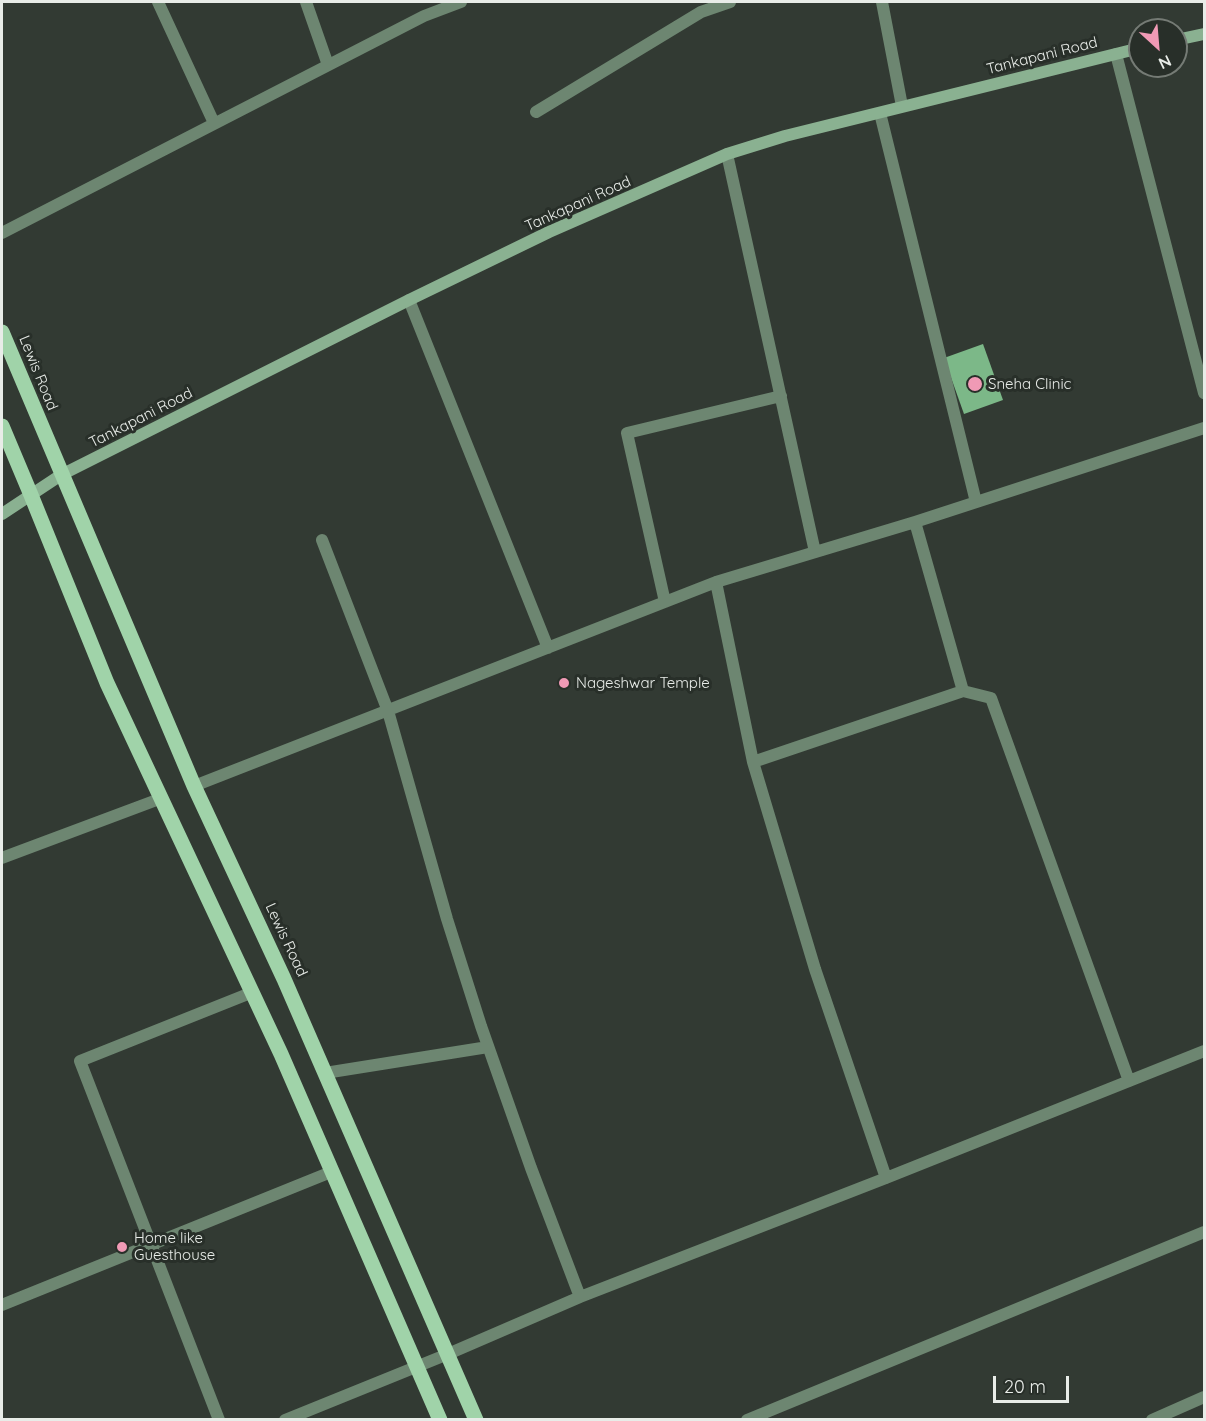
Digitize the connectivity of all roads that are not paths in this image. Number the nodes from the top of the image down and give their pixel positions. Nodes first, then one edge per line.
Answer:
1 (158, 2) edge
2 (306, 2) edge
3 (461, 2) edge
4 (730, 2) edge
5 (882, 2) edge
6 (1204, 34) edge
7 (1188, 37) edge
8 (1128, 51) edge
9 (1116, 54) junction
10 (328, 65) junction
11 (902, 106) junction
12 (536, 112) dead end
13 (880, 113) junction
14 (214, 123) junction
15 (727, 154) junction
16 (2, 233) edge
17 (409, 300) junction
18 (2, 332) edge
19 (1204, 393) edge
20 (781, 396) junction
21 (2, 426) edge
22 (1204, 428) edge
23 (61, 476) junction
24 (32, 495) junction
25 (976, 502) junction
26 (2, 514) edge
27 (915, 522) junction
28 (322, 540) dead end
29 (815, 552) junction
30 (716, 582) junction
31 (665, 602) junction
32 (548, 648) junction
33 (963, 691) junction
34 (388, 711) junction
35 (753, 762) junction
36 (194, 786) junction
37 (162, 798) junction
38 (2, 858) edge
39 (253, 992) junction
40 (488, 1047) junction
41 (1204, 1051) edge
42 (325, 1073) junction
43 (1129, 1081) junction
44 (332, 1172) junction
45 (886, 1178) junction
46 (1204, 1232) edge
47 (151, 1246) junction
48 (580, 1297) junction
49 (2, 1305) edge
50 (448, 1354) junction
51 (416, 1366) junction
52 (1204, 1397) edge
53 (219, 1419) edge
54 (285, 1419) edge
55 (440, 1419) edge
56 (476, 1419) edge
57 (747, 1419) edge
58 (1152, 1419) edge

1 - 14 street
2 - 10 street
3 - 10 street
4 - 12 street
5 - 11 street
6 - 7 main road
8 - 9 main road, Tankapani Road
9 - 11 main road, Tankapani Road
9 - 19 street
10 - 14 street
11 - 13 main road, Tankapani Road
13 - 15 main road, Tankapani Road
13 - 25 street
14 - 16 street
15 - 17 main road, Tankapani Road
15 - 20 street
17 - 23 main road, Tankapani Road
17 - 32 street
18 - 23 main road, Lewis Road
20 - 29 street
20 - 31 street
21 - 24 main road
22 - 25 street
23 - 24 main road, Tankapani Road
23 - 36 main road, Lewis Road
24 - 26 main road, Tankapani Road
24 - 37 main road
25 - 27 street
27 - 29 street
27 - 33 street
28 - 34 street
29 - 30 street
30 - 31 street
30 - 35 street
31 - 32 street
32 - 34 street
33 - 35 street
33 - 43 street
34 - 36 street
34 - 40 street
35 - 45 street
36 - 42 main road, Lewis Road
37 - 38 street
37 - 39 main road
39 - 44 main road
39 - 47 street
40 - 42 street
40 - 48 street
41 - 43 street
42 - 50 main road, Lewis Road
43 - 45 street
44 - 47 street
44 - 51 main road
45 - 48 street
46 - 57 street
47 - 49 street
47 - 53 street
48 - 50 street
50 - 51 street
50 - 56 main road, Lewis Road
51 - 54 street
51 - 55 main road
52 - 58 street

